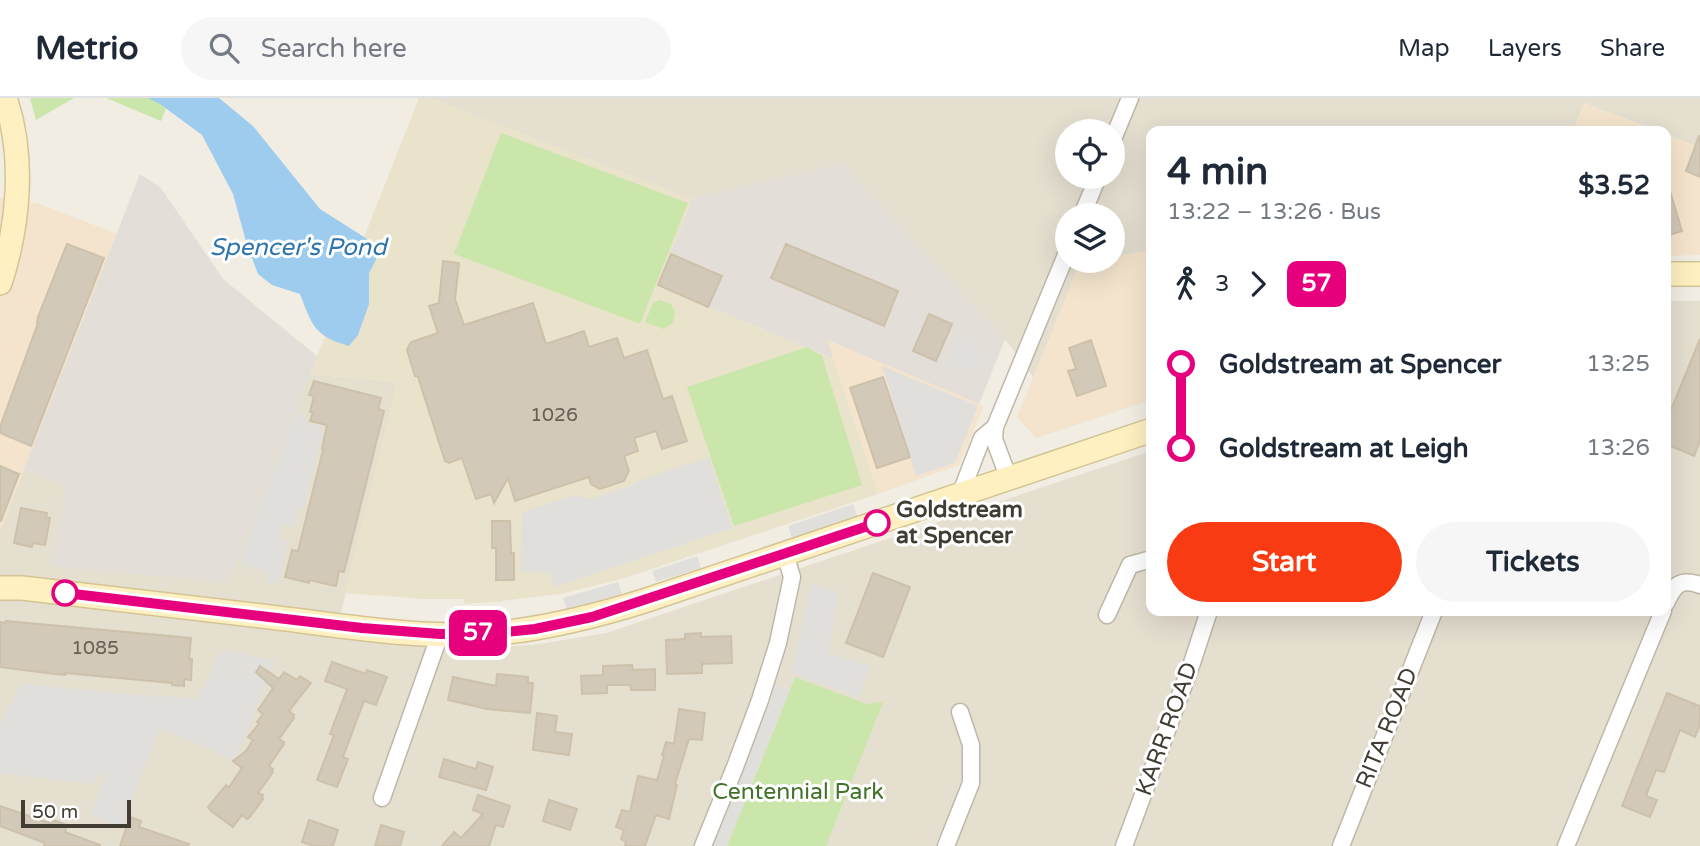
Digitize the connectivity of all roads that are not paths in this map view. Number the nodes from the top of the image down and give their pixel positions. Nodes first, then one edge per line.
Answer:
1 (5, 98) edge
2 (1130, 98) edge
3 (1121, 119) edge
4 (1059, 273) edge
5 (1671, 274) edge
6 (1700, 274) edge
7 (0, 283) edge
8 (995, 427) junction
9 (1146, 432) edge
10 (1009, 479) junction
11 (960, 495) junction
12 (785, 555) junction
13 (1146, 561) edge
14 (1700, 585) edge
15 (0, 587) edge
16 (1671, 594) edge
17 (1107, 615) dead end
18 (1207, 616) edge
19 (1432, 616) edge
20 (1661, 616) edge
21 (440, 634) junction
22 (960, 712) dead end
23 (382, 798) dead end
24 (703, 846) edge
25 (946, 846) edge
26 (1124, 846) edge
27 (1341, 846) edge
28 (1566, 846) edge

1 - 7 main road
2 - 3 street
4 - 8 street
5 - 6 main road
8 - 10 street
8 - 11 street
9 - 10 main road
10 - 11 main road
11 - 12 main road
12 - 21 main road
12 - 24 street
13 - 17 street
14 - 16 street
15 - 21 main road
18 - 26 street, KARR ROAD
19 - 27 street, RITA ROAD
20 - 28 street
21 - 23 street
22 - 25 street

